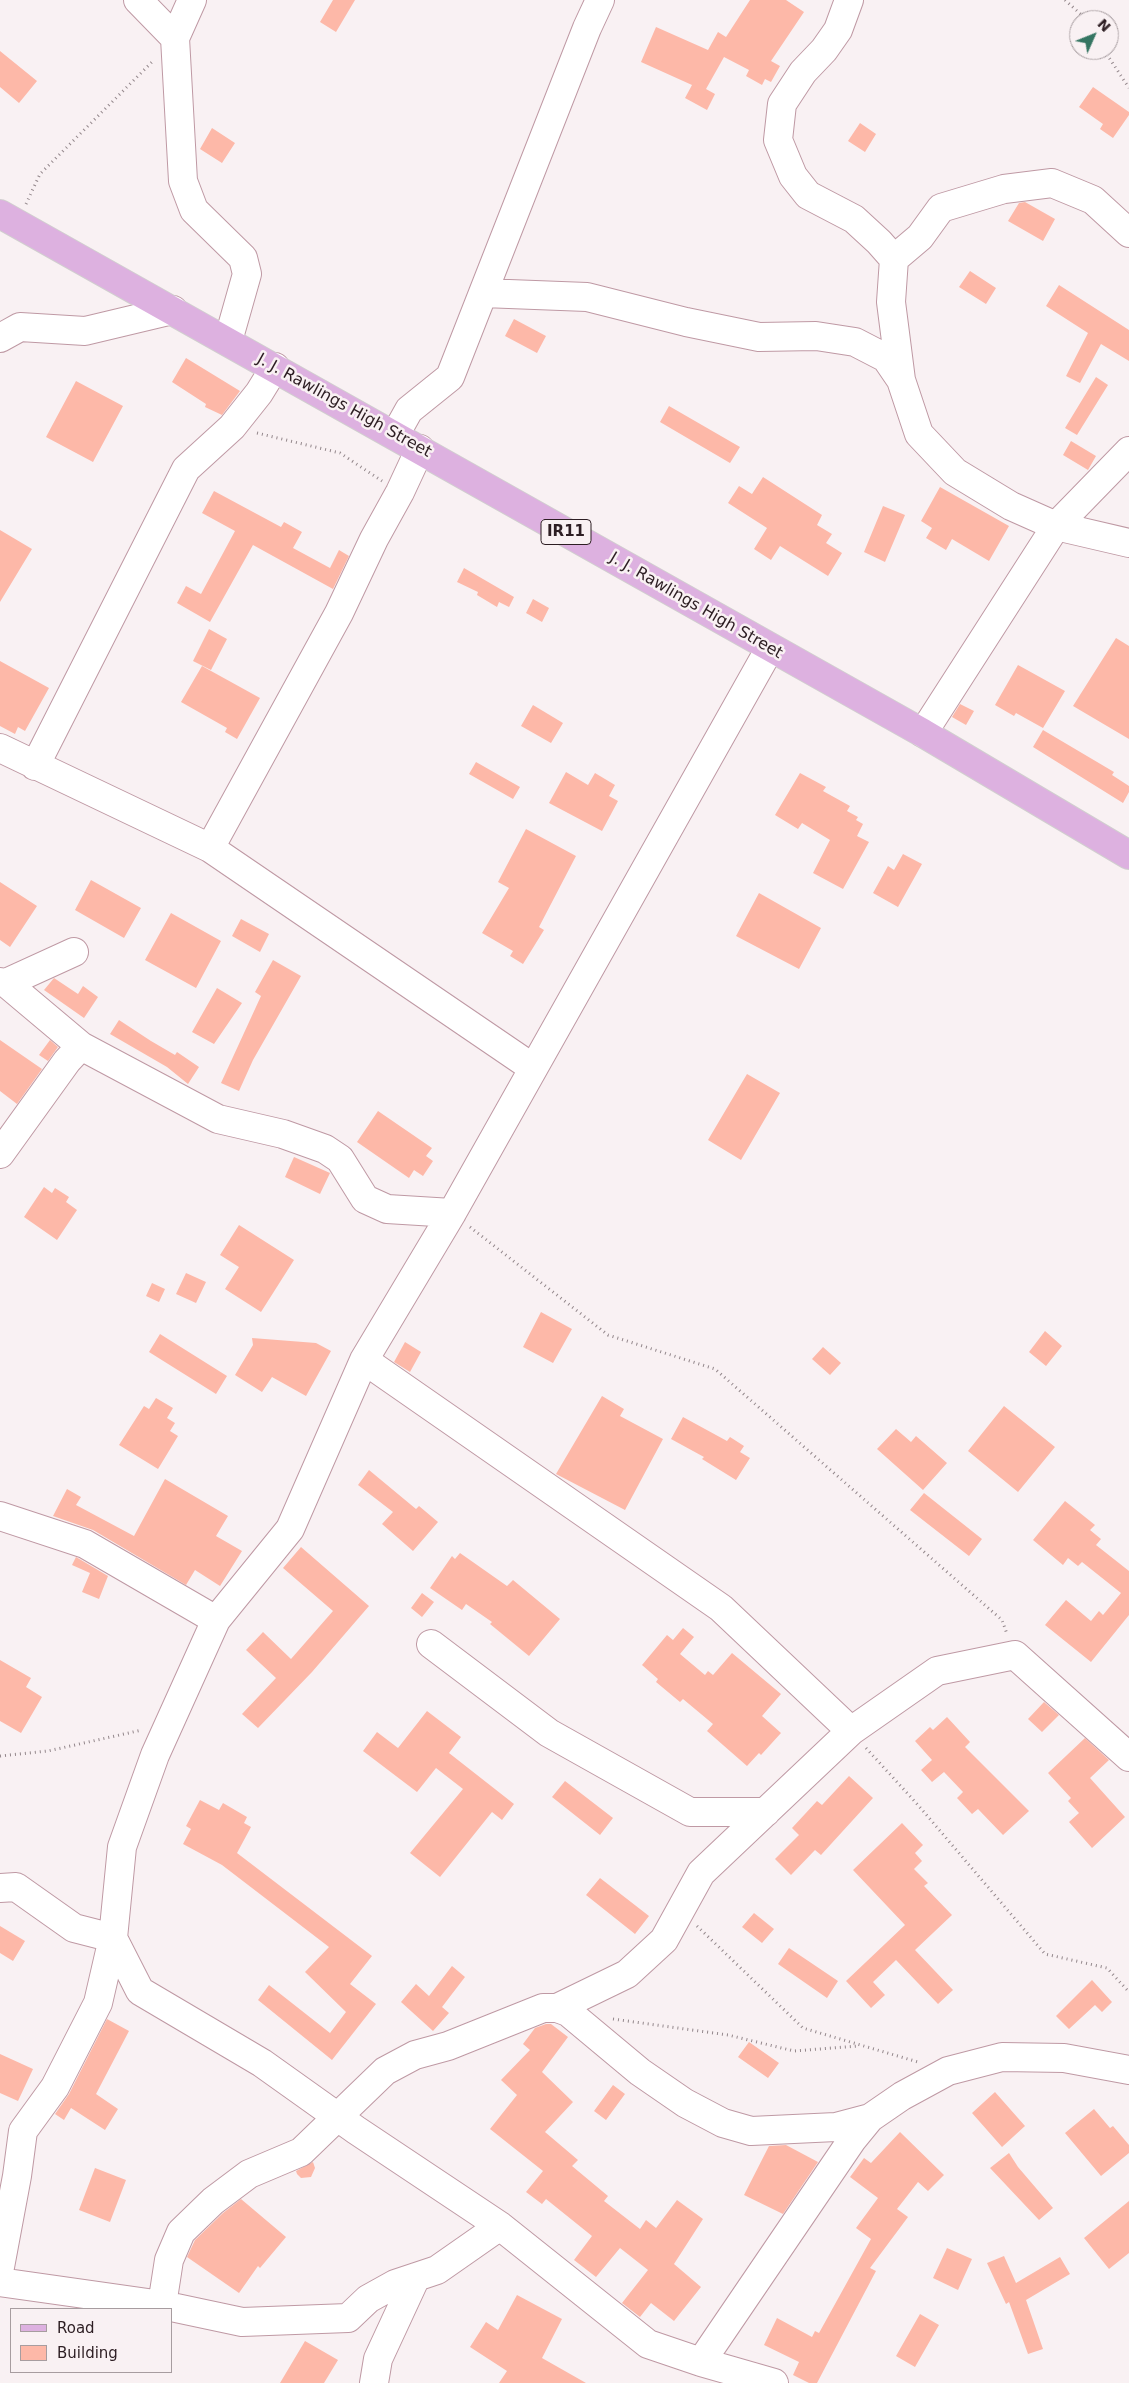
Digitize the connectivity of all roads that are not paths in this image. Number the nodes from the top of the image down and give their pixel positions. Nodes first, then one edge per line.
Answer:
1 (138, 0) edge
2 (192, 0) edge
3 (600, 0) edge
4 (849, 0) edge
5 (175, 38) junction
6 (9, 219) edge
7 (1129, 233) edge
8 (894, 259) junction
9 (483, 293) junction
10 (173, 310) junction
11 (0, 338) edge
12 (228, 341) junction
13 (275, 367) junction
14 (901, 380) junction
15 (395, 435) junction
16 (420, 449) junction
17 (1129, 450) edge
18 (1056, 526) junction
19 (1129, 543) edge
20 (770, 648) junction
21 (923, 733) junction
22 (0, 748) edge
23 (35, 766) junction
24 (210, 848) junction
25 (1129, 855) edge
26 (74, 952) dead end
27 (3, 982) edge
28 (81, 1046) junction
29 (533, 1068) junction
30 (0, 1154) edge
31 (452, 1213) junction
32 (364, 1360) junction
33 (0, 1516) edge
34 (216, 1620) junction
35 (431, 1644) dead end
36 (851, 1731) junction
37 (1129, 1757) edge
38 (766, 1812) junction
39 (0, 1888) edge
40 (113, 1938) junction
41 (557, 2008) junction
42 (1129, 2070) edge
43 (336, 2116) junction
44 (870, 2118) junction
45 (12, 2130) edge
46 (500, 2226) junction
47 (0, 2267) edge
48 (416, 2277) junction
49 (0, 2282) edge
50 (162, 2304) junction
51 (701, 2362) junction
52 (374, 2383) edge
53 (774, 2383) edge

1 - 5 street
2 - 5 street
3 - 9 street
4 - 8 street
5 - 12 street
6 - 10 main road, J. J. Rawlings High Street / IR11
7 - 8 street
8 - 14 street
9 - 14 street
9 - 15 street
10 - 11 street
10 - 12 main road, J. J. Rawlings High Street / IR11
12 - 13 main road, J. J. Rawlings High Street / IR11
13 - 15 main road, J. J. Rawlings High Street / IR11
13 - 23 street
14 - 18 street
15 - 16 main road, J. J. Rawlings High Street / IR11
16 - 20 main road, J. J. Rawlings High Street / IR11
16 - 24 street
17 - 18 street
18 - 19 street
18 - 21 street
20 - 21 main road, J. J. Rawlings High Street / IR11
20 - 29 street
21 - 25 main road, J. J. Rawlings High Street / IR11
22 - 23 street
23 - 24 street
24 - 29 street
26 - 27 street
27 - 28 street
28 - 30 street
28 - 31 street
29 - 31 street
31 - 32 street
32 - 34 street
32 - 36 street
33 - 34 street
34 - 40 street
35 - 38 street
36 - 37 street
36 - 38 street
38 - 41 street
39 - 40 street
40 - 43 street
40 - 45 street
41 - 43 street
41 - 44 street
42 - 44 street
43 - 46 street
43 - 50 street
44 - 51 street
45 - 47 street
46 - 48 street
46 - 51 street
48 - 50 street
48 - 52 street
49 - 50 street
51 - 53 street

